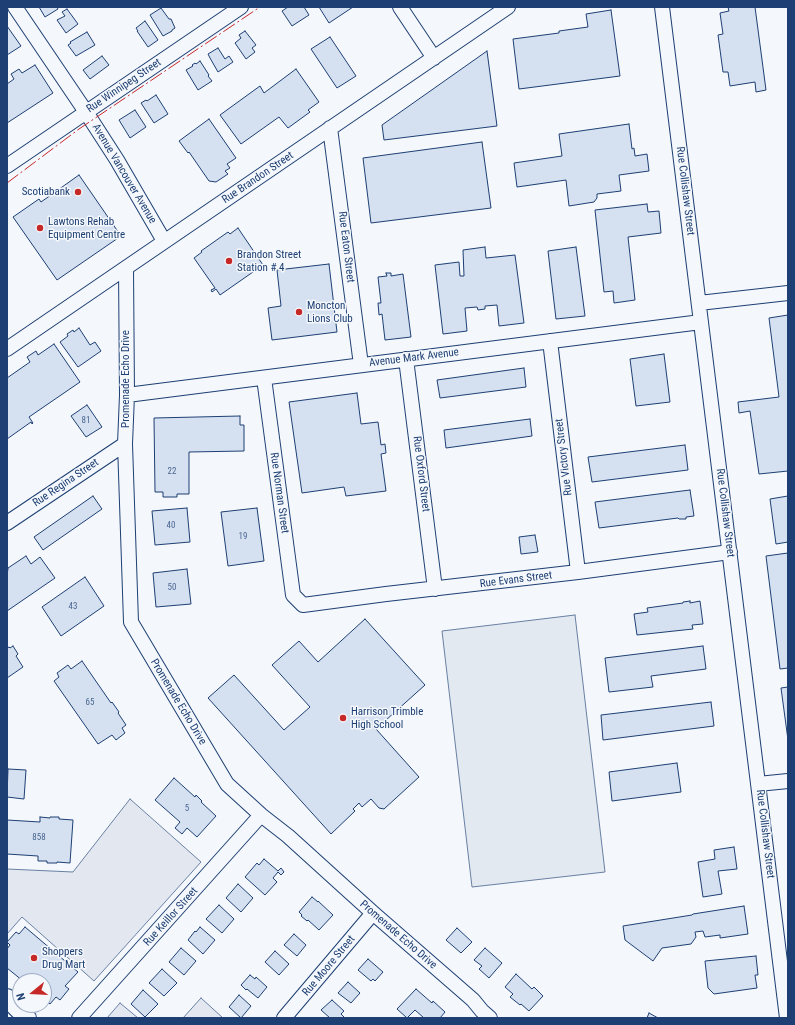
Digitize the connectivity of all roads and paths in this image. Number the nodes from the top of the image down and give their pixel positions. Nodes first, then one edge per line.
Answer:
1 (15, 7) edge
2 (241, 7) edge
3 (400, 7) edge
4 (508, 7) edge
5 (662, 7) edge
6 (434, 58) junction
7 (86, 112) junction
8 (330, 128) junction
9 (7, 166) edge
10 (164, 241) junction
11 (126, 268) junction
12 (788, 294) edge
13 (699, 303) junction
14 (701, 322) junction
15 (550, 341) junction
16 (7, 348) edge
17 (406, 359) junction
18 (361, 365) junction
19 (264, 378) junction
20 (127, 395) junction
21 (125, 444) junction
22 (7, 523) edge
23 (730, 552) junction
24 (578, 572) junction
25 (435, 589) junction
26 (302, 605) joint
27 (788, 781) edge
28 (758, 784) junction
29 (261, 816) junction
30 (373, 913) junction
31 (7, 998) edge
32 (482, 1016) edge
33 (27, 1018) edge
34 (79, 1018) edge
35 (284, 1018) edge
36 (787, 1018) edge

1 - 7 street, Avenue Vancouver Avenue
2 - 7 street, Rue Winnipeg Street
3 - 6 street
4 - 6 street, Rue Brandon Street
5 - 13 street, Rue Collishaw Street
6 - 8 street, Rue Brandon Street
7 - 9 street, Rue Winnipeg Street
7 - 10 street, Avenue Vancouver Avenue
8 - 10 street, Rue Brandon Street
8 - 18 street, Rue Eaton Street
10 - 11 street, Rue Brandon Street
11 - 16 street, Rue Brandon Street
11 - 20 street, Promenade Echo Drive
12 - 13 street
13 - 14 street, Rue Collishaw Street
14 - 15 street, Avenue Mark Avenue
14 - 23 street, Rue Collishaw Street
15 - 17 street, Avenue Mark Avenue
15 - 24 street, Rue Victory Street
17 - 18 street, Avenue Mark Avenue
17 - 25 street, Rue Oxford Street
18 - 19 street, Avenue Mark Avenue
19 - 20 street, Avenue Mark Avenue
19 - 26 street, Rue Norman Street
20 - 21 street, Promenade Echo Drive
21 - 22 street, Rue Regina Street
21 - 29 street, Promenade Echo Drive
23 - 24 street, Rue Evans Street
23 - 28 street, Rue Collishaw Street
24 - 25 street, Rue Evans Street
25 - 26 street, Rue Evans Street
27 - 28 street
28 - 36 street, Rue Collishaw Street
29 - 30 street, Promenade Echo Drive
29 - 34 street, Rue Keillor Street
30 - 32 street, Promenade Echo Drive
30 - 35 street, Rue Moore Street
31 - 33 main road

